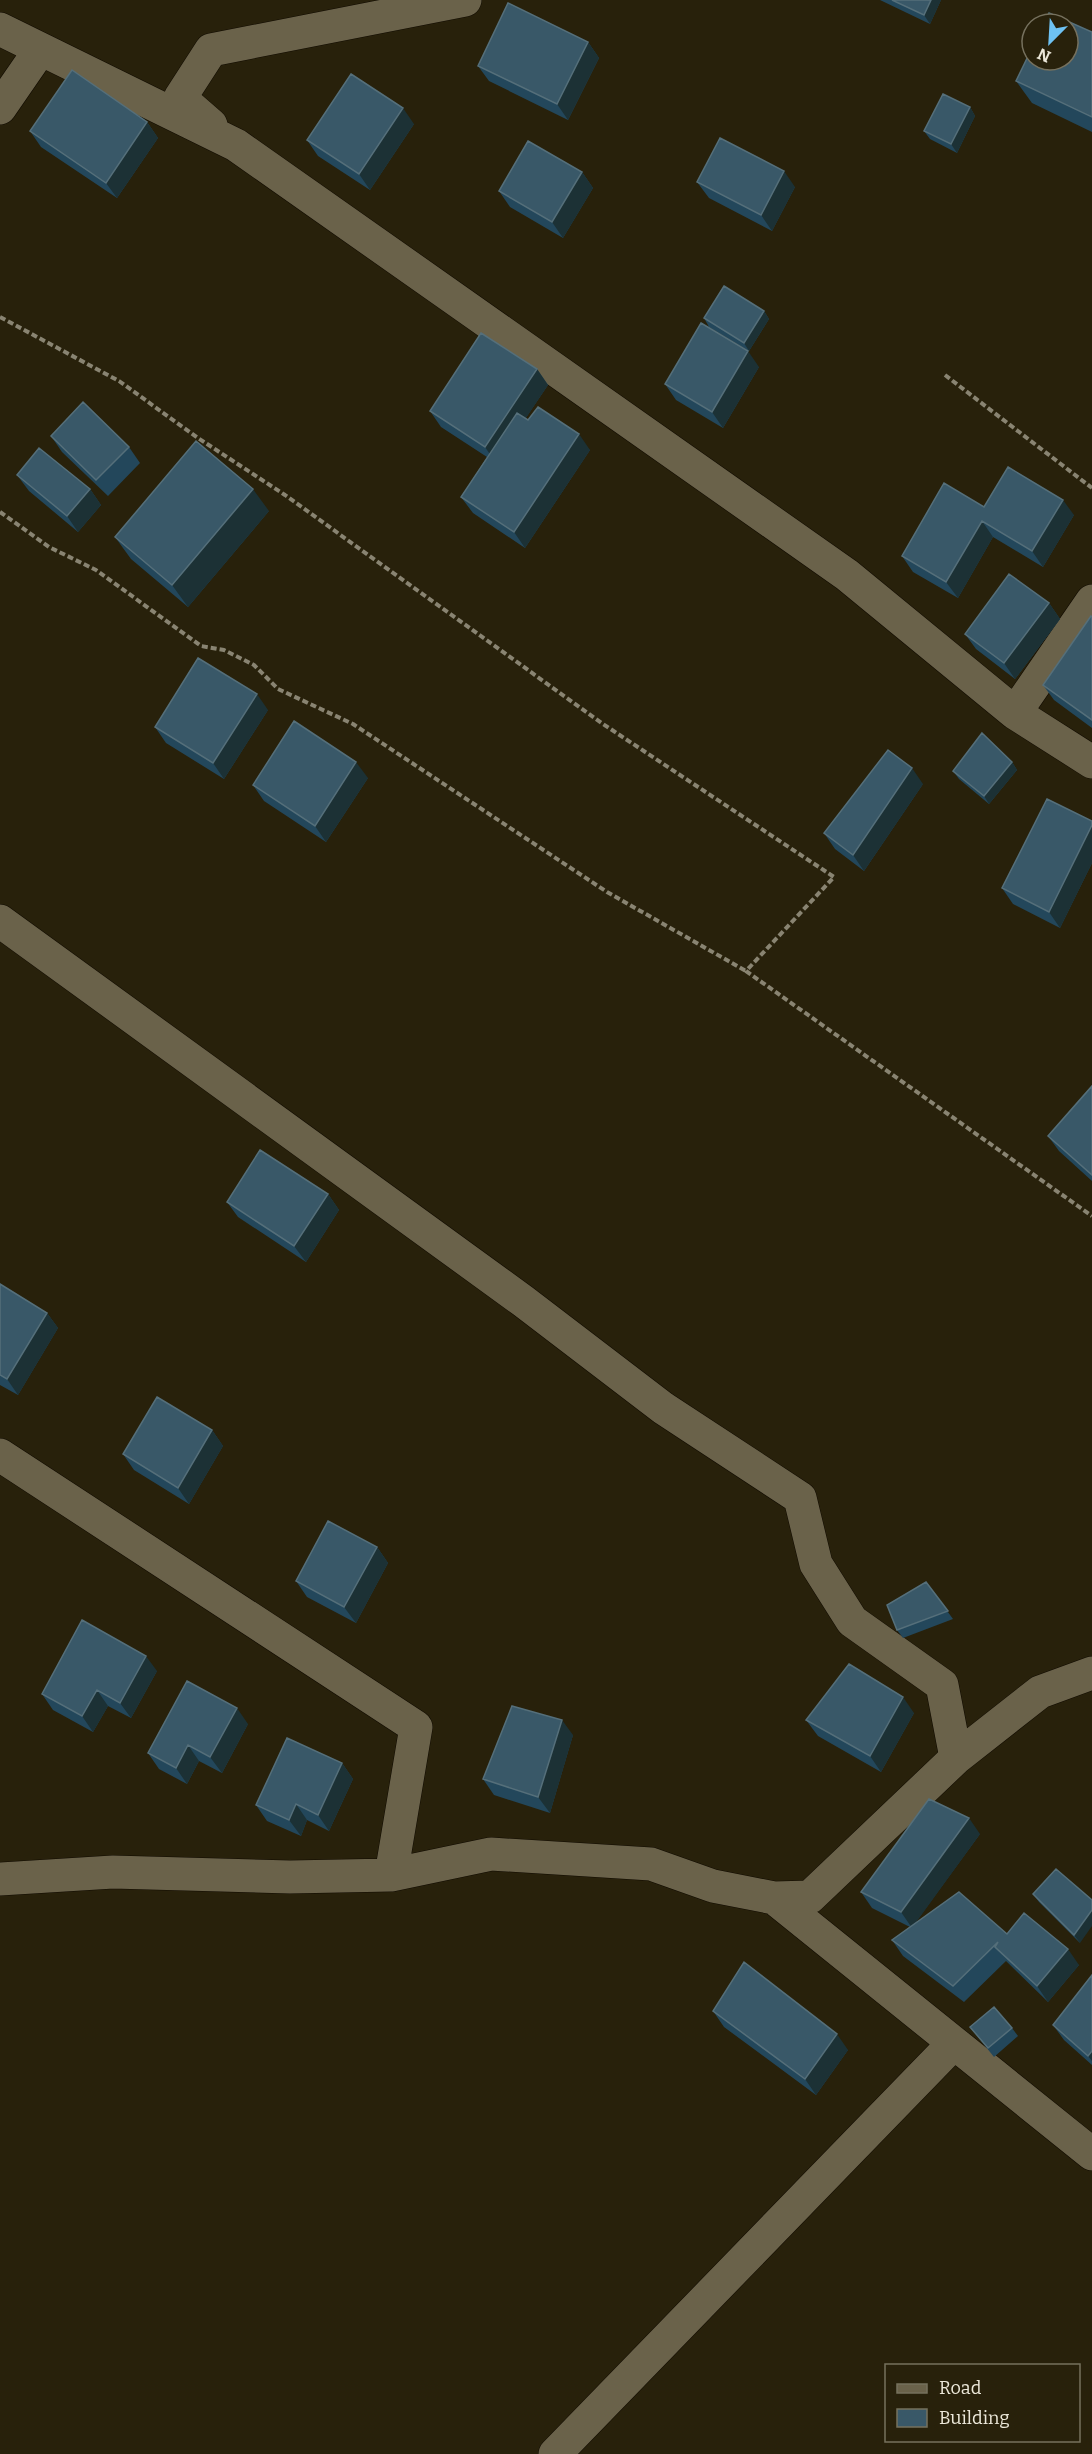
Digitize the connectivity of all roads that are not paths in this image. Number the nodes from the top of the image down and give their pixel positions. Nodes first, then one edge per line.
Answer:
1 (465, 0) edge
2 (0, 29) edge
3 (40, 50) junction
4 (0, 108) edge
5 (236, 145) junction
6 (1092, 601) edge
7 (1015, 713) junction
8 (1092, 762) edge
9 (0, 921) edge
10 (0, 1455) edge
11 (1092, 1672) edge
12 (956, 1758) junction
13 (391, 1875) junction
14 (0, 1879) edge
15 (774, 1898) junction
16 (954, 2043) junction
17 (1092, 2154) edge
18 (555, 2454) edge

1 - 5 street
2 - 3 street
3 - 4 street
3 - 5 street
5 - 7 street
6 - 7 street
7 - 8 street
9 - 12 street
10 - 13 street
11 - 12 street
12 - 15 street
13 - 14 street
13 - 15 street
15 - 16 street
16 - 17 street
16 - 18 street

